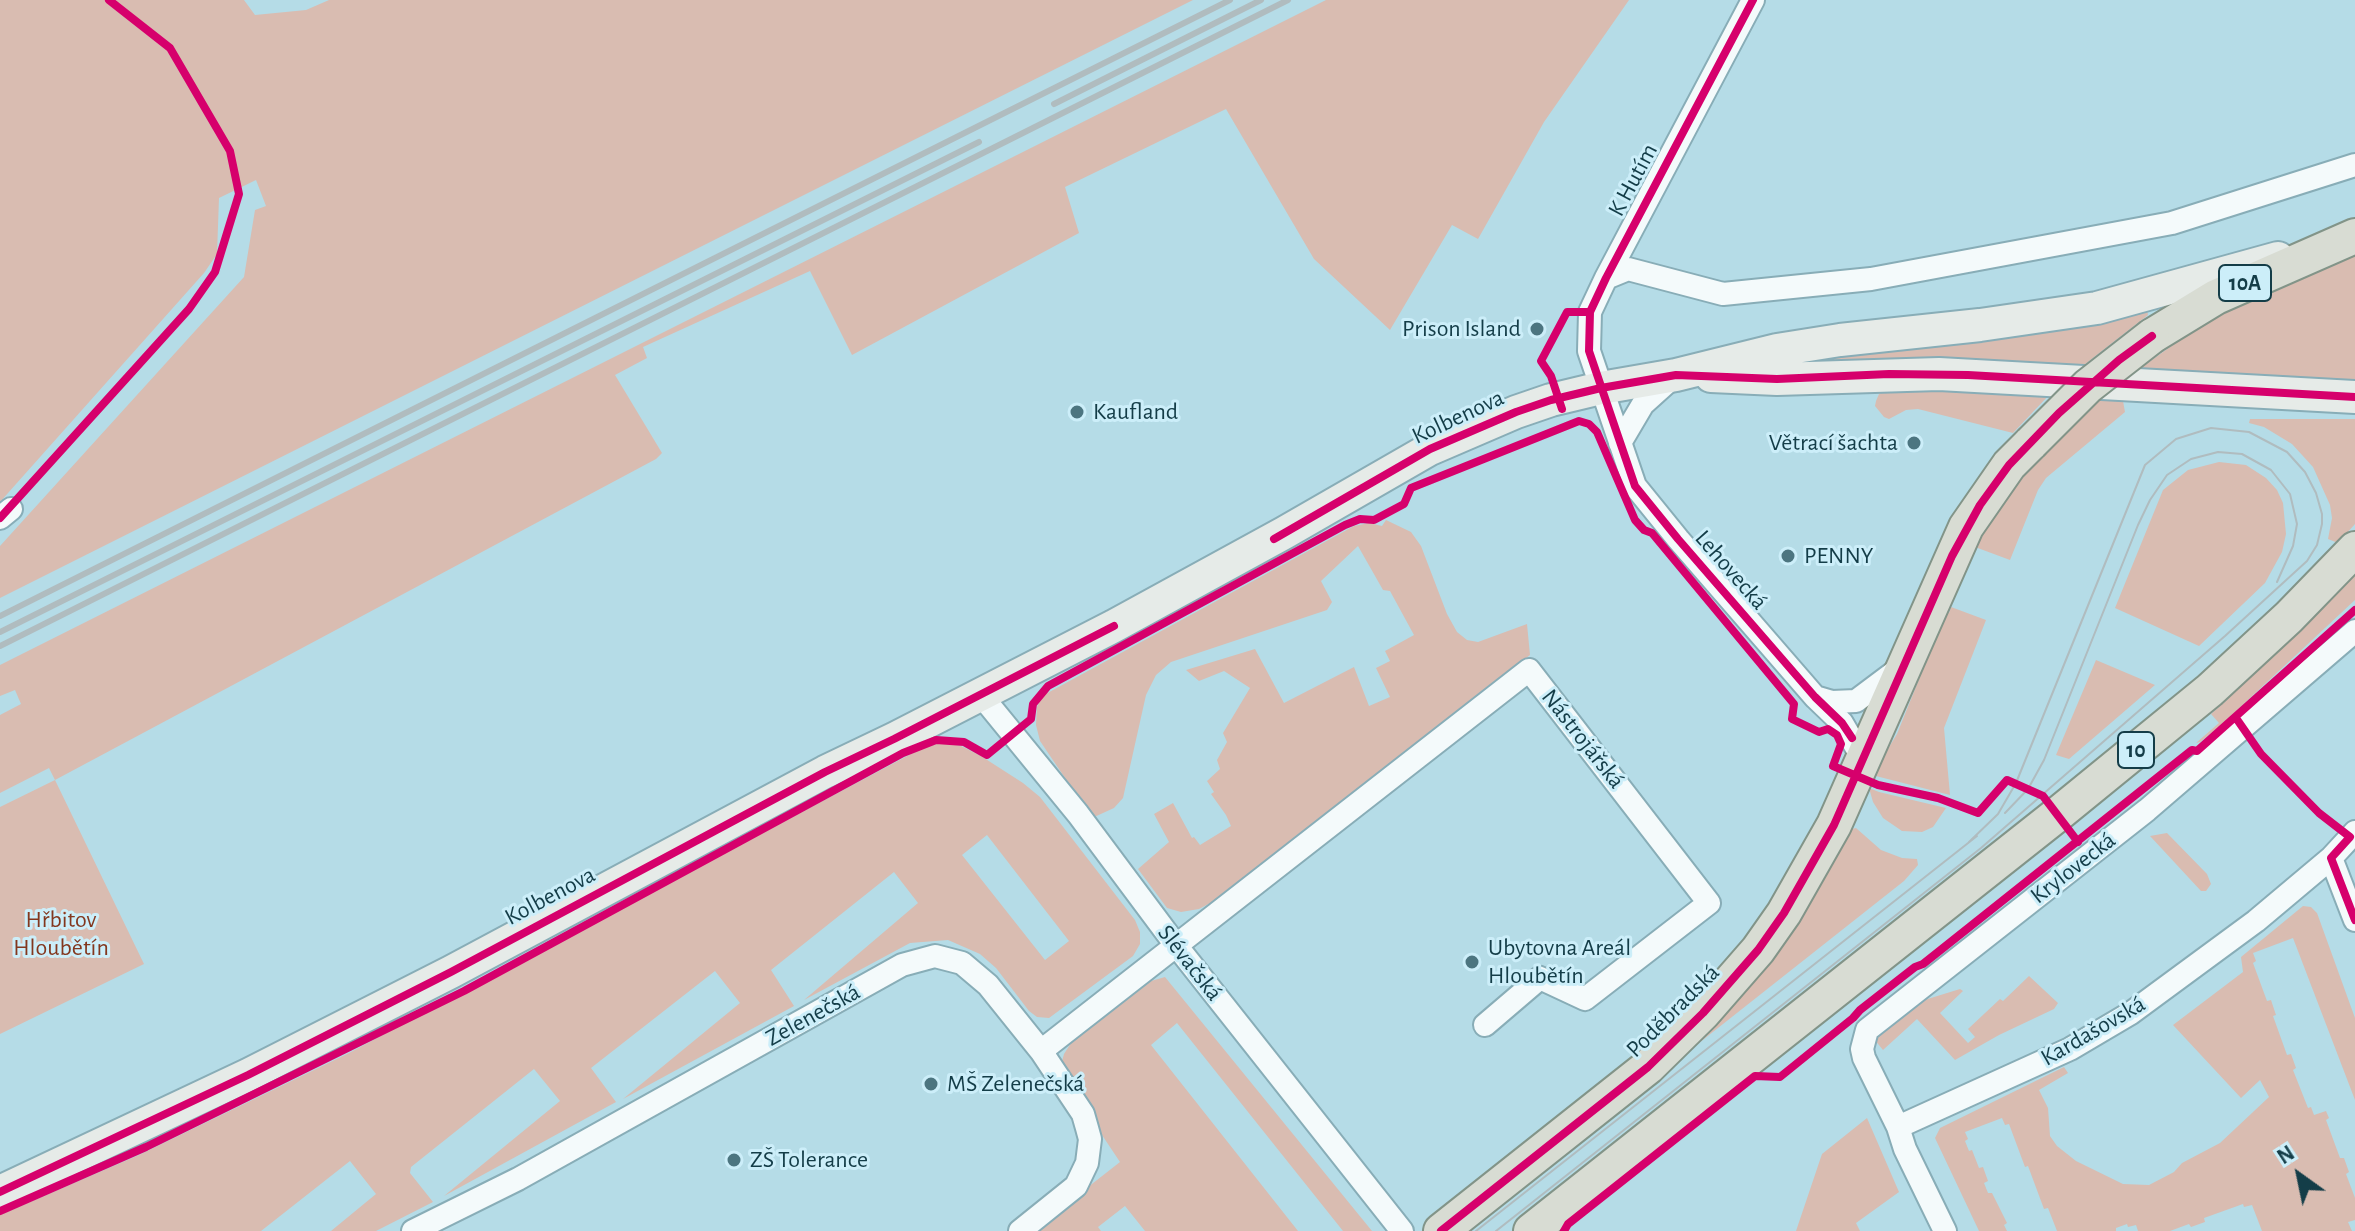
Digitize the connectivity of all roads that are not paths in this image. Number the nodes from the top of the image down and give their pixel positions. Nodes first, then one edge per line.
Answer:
1 (1753, 0) edge
2 (2355, 165) edge
3 (2349, 238) edge
4 (1606, 278) junction
5 (1676, 375) junction
6 (1601, 388) junction
7 (2355, 397) edge
8 (1620, 443) junction
9 (2355, 549) edge
10 (2355, 631) edge
11 (1907, 662) junction
12 (980, 694) junction
13 (1815, 697) junction
14 (1863, 759) junction
15 (2355, 832) edge
16 (2331, 858) junction
17 (2355, 920) edge
18 (1175, 944) junction
19 (1485, 1025) dead end
20 (1041, 1051) junction
21 (1898, 1127) junction
22 (0, 1192) edge
23 (413, 1231) edge
24 (1020, 1231) edge
25 (1402, 1231) edge
26 (1441, 1231) edge
27 (1531, 1231) edge
28 (1945, 1231) edge

1 - 4 street, K Hutím
2 - 4 street
3 - 5 main road
3 - 11 main road, 10A, bridge
4 - 6 street, K Hutím
5 - 6 main road, Kolbenova
5 - 7 main road
5 - 8 street
6 - 8 street, Lehovecká
6 - 12 main road, Kolbenova
8 - 13 street, Lehovecká
9 - 27 main road, 10
10 - 21 street, Krylovecká
11 - 13 street
11 - 14 main road, 10A
12 - 18 street, Slévačská
12 - 22 main road, Kolbenova
13 - 14 street, Lehovecká
14 - 26 main road, Poděbradská / 10A
15 - 16 street, Kardašovská
16 - 17 street
16 - 21 street, Kardašovská
18 - 19 street, Nástrojářská
18 - 20 street
18 - 25 street, Slévačská
20 - 23 street, Zelenečská
20 - 24 street, Zelenečská
21 - 28 street

